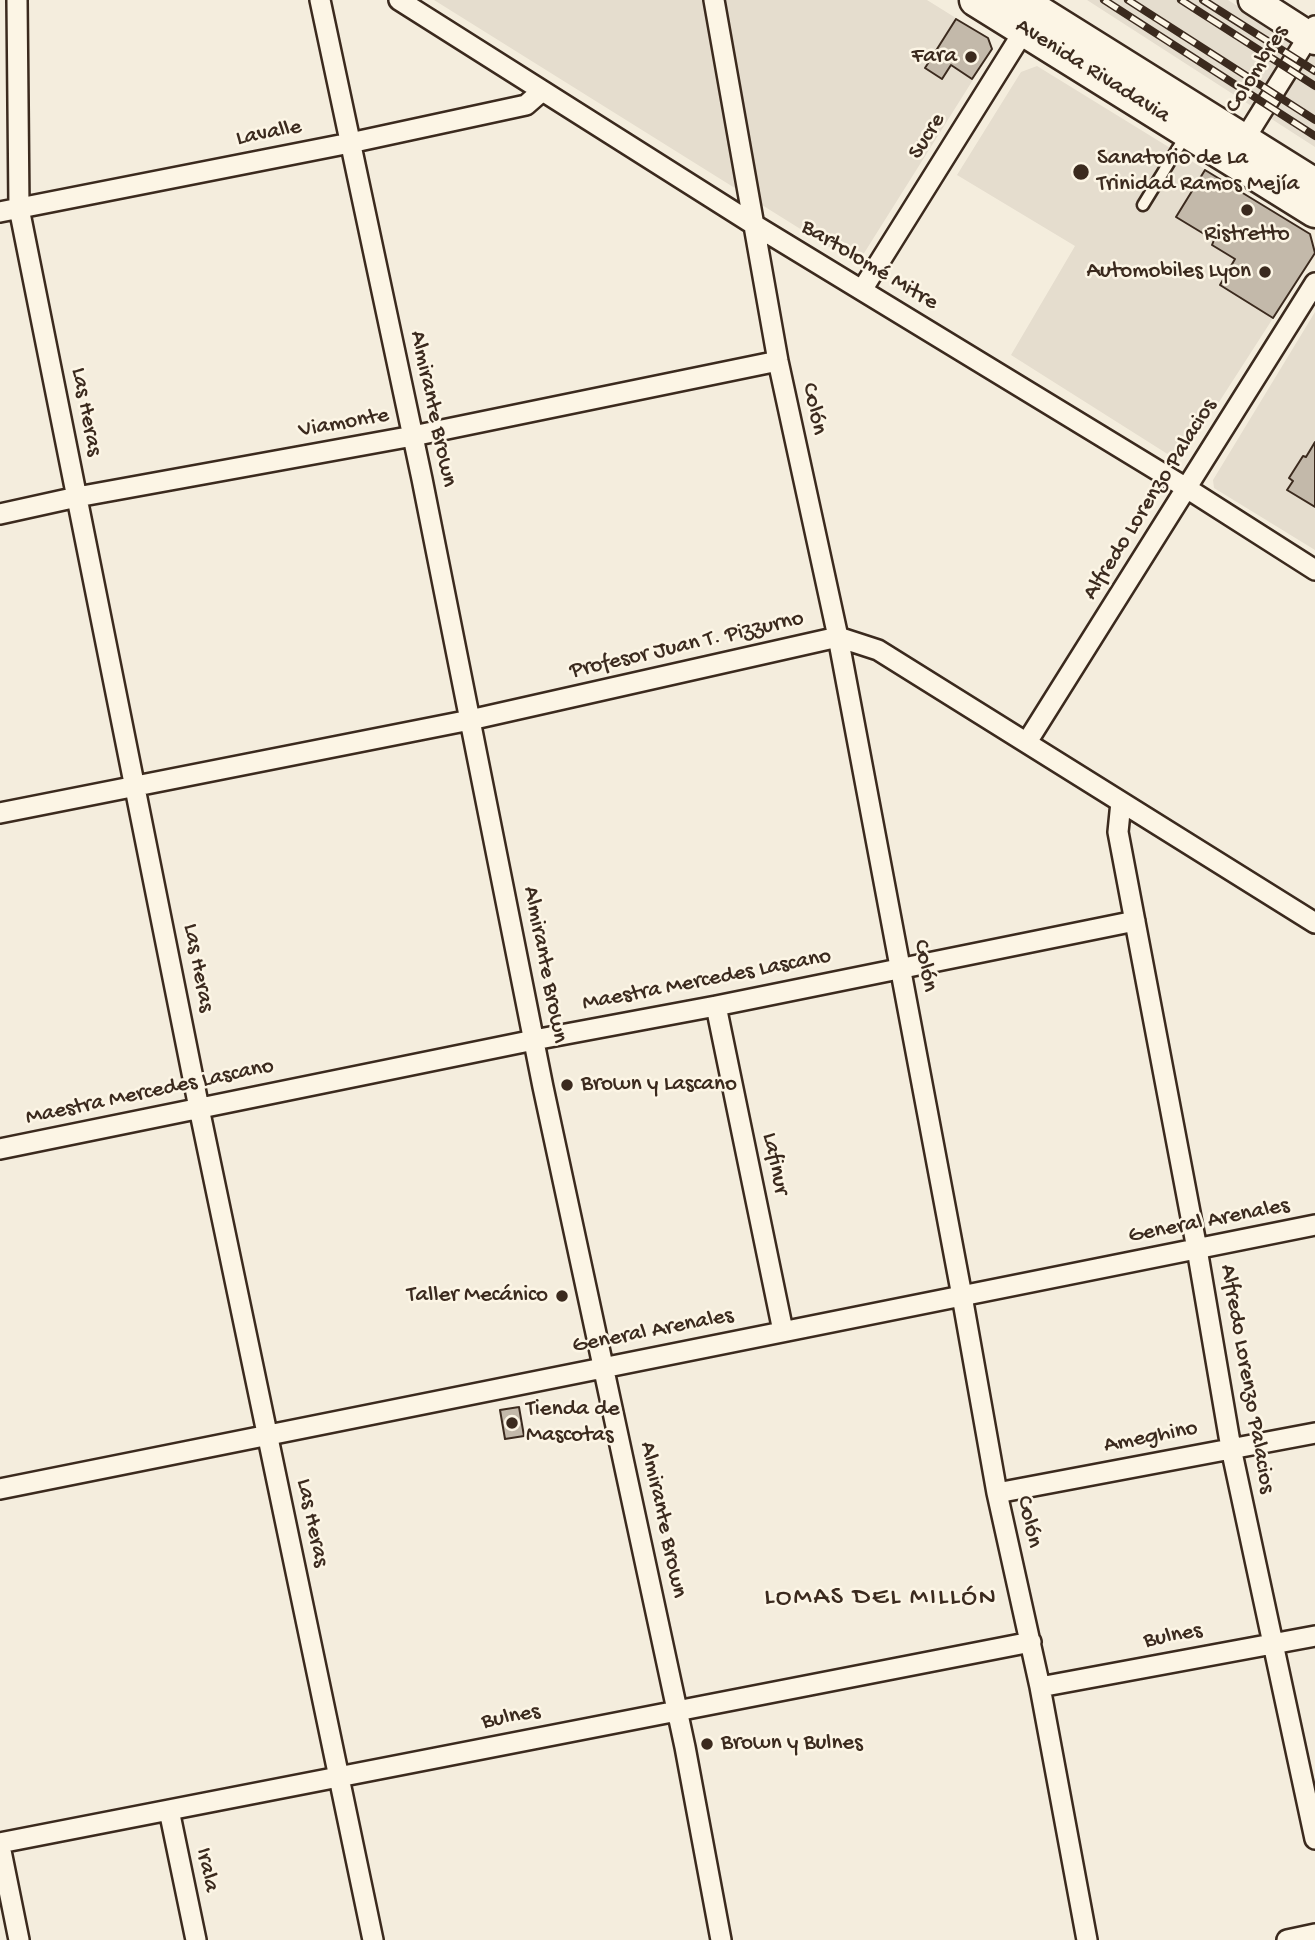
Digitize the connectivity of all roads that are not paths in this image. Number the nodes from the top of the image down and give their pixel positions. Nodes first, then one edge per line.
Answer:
1 (17, 0) edge
2 (320, 0) edge
3 (399, 0) edge
4 (714, 0) edge
5 (976, 0) edge
6 (1253, 0) edge
7 (1027, 13) edge
8 (1313, 34) edge
9 (542, 90) junction
10 (1188, 132) junction
11 (1244, 140) junction
12 (350, 143) junction
13 (1315, 185) edge
14 (1143, 205) dead end
15 (10, 210) edge
16 (1315, 211) edge
17 (753, 224) junction
18 (1315, 283) edge
19 (862, 290) junction
20 (778, 361) junction
21 (412, 436) junction
22 (1188, 489) junction
23 (78, 497) junction
24 (0, 514) edge
25 (1315, 570) edge
26 (838, 637) junction
27 (470, 720) junction
28 (1027, 742) junction
29 (135, 785) junction
30 (1121, 802) junction
31 (0, 813) edge
32 (1135, 920) junction
33 (1315, 923) edge
34 (899, 969) junction
35 (716, 1006) junction
36 (534, 1040) junction
37 (199, 1108) junction
38 (0, 1149) edge
39 (1315, 1225) edge
40 (1197, 1249) junction
41 (962, 1296) junction
42 (783, 1331) junction
43 (604, 1367) junction
44 (267, 1433) junction
45 (1315, 1433) edge
46 (1231, 1448) junction
47 (0, 1489) edge
48 (997, 1493) junction
49 (1315, 1636) edge
50 (1031, 1642) junction
51 (1274, 1643) junction
52 (1040, 1687) junction
53 (677, 1712) junction
54 (340, 1775) junction
55 (169, 1810) junction
56 (1315, 1839) edge
57 (0, 1845) edge
58 (1315, 1934) edge
59 (19, 1940) edge
60 (196, 1940) edge
61 (373, 1940) edge
62 (721, 1940) edge
63 (1087, 1940) edge
64 (1287, 1940) edge

1 - 15 street, Las Heras
2 - 12 street, Almirante Brown
3 - 9 street, Bartolomé Mitre
4 - 17 street, Colón
5 - 7 main road, Avenida Rivadavia
6 - 8 main road
7 - 10 main road, Avenida Rivadavia
7 - 11 main road, Avenida Rivadavia
7 - 19 street, Sucre
8 - 11 street, Colombres
9 - 12 street, Lavalle
9 - 17 street, Bartolomé Mitre
10 - 14 lane
10 - 16 main road, Avenida Rivadavia
11 - 13 main road, Avenida Rivadavia
12 - 15 street, Lavalle
12 - 21 street, Almirante Brown
15 - 23 street, Las Heras
17 - 19 street, Bartolomé Mitre
17 - 20 street, Colón
18 - 22 street, Alfredo Lorenzo Palacios
19 - 22 street, Bartolomé Mitre
20 - 21 street, Viamonte
20 - 26 street, Colón
21 - 23 street, Viamonte
21 - 27 street, Almirante Brown
22 - 25 street, Bartolomé Mitre
22 - 28 street, Alfredo Lorenzo Palacios
23 - 24 street, Viamonte
23 - 29 street, Las Heras
26 - 27 street, Profesor Juan T. Pizzurno
26 - 28 street, Profesor Juan T. Pizzurno
26 - 34 street, Colón
27 - 29 street, Profesor Juan T. Pizzurno
27 - 36 street, Almirante Brown
28 - 30 street, Profesor Juan T. Pizzurno
29 - 31 street, Profesor Juan T. Pizzurno
29 - 37 street, Las Heras
30 - 32 street, Alfredo Lorenzo Palacios
30 - 33 street, Profesor Juan T. Pizzurno
32 - 34 street, Maestra Mercedes Lascano
32 - 40 street, Alfredo Lorenzo Palacios
34 - 35 street, Maestra Mercedes Lascano
34 - 41 street, Colón
35 - 36 street, Maestra Mercedes Lascano
35 - 42 street, Lafinur
36 - 37 street, Maestra Mercedes Lascano
36 - 43 street, Almirante Brown
37 - 38 street, Maestra Mercedes Lascano
37 - 44 street, Las Heras
39 - 40 street, General Arenales
40 - 41 street, General Arenales
40 - 46 street, Alfredo Lorenzo Palacios
41 - 42 street, General Arenales
41 - 48 street, Colón
42 - 43 street, General Arenales
43 - 44 street, General Arenales
43 - 53 street, Almirante Brown
44 - 47 street, General Arenales
44 - 54 street, Las Heras
45 - 46 street, Ameghino
46 - 48 street, Ameghino
46 - 51 street, Alfredo Lorenzo Palacios
48 - 50 street, Colón
49 - 51 street, Bulnes
50 - 52 street, Colón
50 - 53 street, Bulnes
51 - 52 street, Bulnes
51 - 56 street, Alfredo Lorenzo Palacios
52 - 63 street, Colón
53 - 54 street, Bulnes
53 - 62 street, Almirante Brown
54 - 55 street, Bulnes
54 - 61 street, Las Heras
55 - 57 street, Bulnes
55 - 60 street, Irala
57 - 59 street
58 - 64 street

